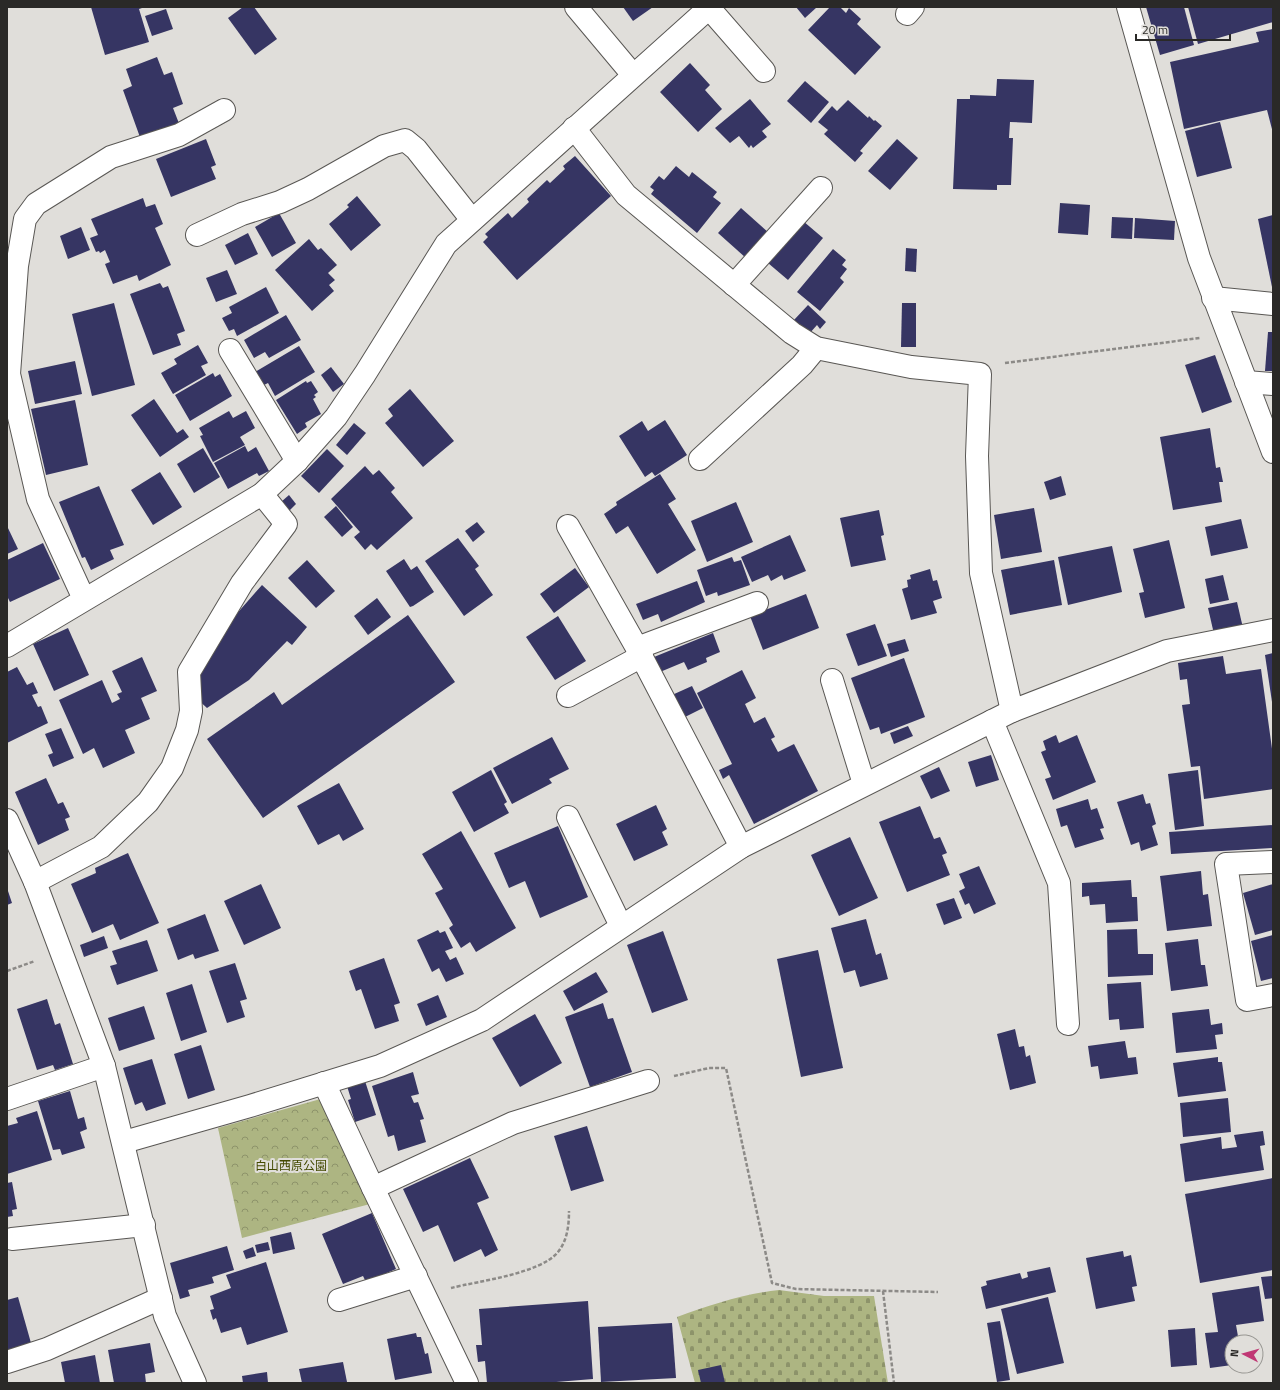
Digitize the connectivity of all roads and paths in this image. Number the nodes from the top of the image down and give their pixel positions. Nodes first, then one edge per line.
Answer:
1 (576, 7) edge
2 (1128, 7) edge
3 (710, 8) edge
4 (764, 71) dead end
5 (633, 75) junction
6 (224, 110) dead end
7 (574, 128) junction
8 (821, 188) dead end
9 (472, 220) junction
10 (197, 235) dead end
11 (734, 284) junction
12 (1213, 298) junction
13 (1273, 304) edge
14 (1227, 334) junction
15 (816, 348) junction
16 (230, 350) dead end
17 (980, 374) junction
18 (1246, 382) junction
19 (1273, 384) edge
20 (1273, 452) edge
21 (700, 459) dead end
22 (297, 461) junction
23 (262, 494) junction
24 (568, 526) dead end
25 (84, 599) junction
26 (757, 603) dead end
27 (1273, 630) edge
28 (7, 646) edge
29 (640, 652) junction
30 (832, 680) dead end
31 (568, 696) dead end
32 (1012, 711) junction
33 (992, 721) junction
34 (864, 784) junction
35 (568, 817) dead end
36 (7, 820) edge
37 (741, 847) junction
38 (1273, 862) edge
39 (35, 882) junction
40 (621, 926) junction
41 (1273, 995) edge
42 (1068, 1024) dead end
43 (104, 1066) junction
44 (648, 1081) joint
45 (324, 1083) junction
46 (7, 1099) edge
47 (124, 1142) junction
48 (373, 1188) junction
49 (569, 1212) dead end
50 (144, 1225) junction
51 (12, 1239) dead end
52 (421, 1285) junction
53 (883, 1290) junction
54 (938, 1292) dead end
55 (161, 1298) junction
56 (339, 1300) dead end
57 (7, 1362) edge
58 (195, 1383) edge
59 (468, 1383) edge
60 (894, 1383) edge

1 - 5 street
2 - 12 street
3 - 4 street
3 - 5 street
5 - 7 street
6 - 25 street
7 - 9 street
7 - 11 street
8 - 11 street
9 - 10 street
9 - 22 street
11 - 15 street
12 - 13 street
12 - 14 street
14 - 17 path
14 - 18 street
15 - 17 street
15 - 21 street
16 - 22 street
17 - 32 street
18 - 19 street
18 - 20 street
22 - 23 street
23 - 25 street
23 - 39 street
24 - 29 street
25 - 28 street
26 - 29 street
27 - 32 street
29 - 31 street
29 - 37 street
30 - 34 street
32 - 33 street
33 - 34 street
33 - 42 street
34 - 37 street
35 - 40 street
36 - 39 street
37 - 40 street
38 - 41 street
39 - 43 street
40 - 45 street
43 - 46 street
43 - 47 street
44 - 48 street
44 - 53 path
45 - 47 street
45 - 48 street
47 - 50 street
48 - 52 street
49 - 52 path
50 - 51 street
50 - 55 street
52 - 56 street
52 - 59 street
53 - 54 path
53 - 60 path
55 - 57 street
55 - 58 street

